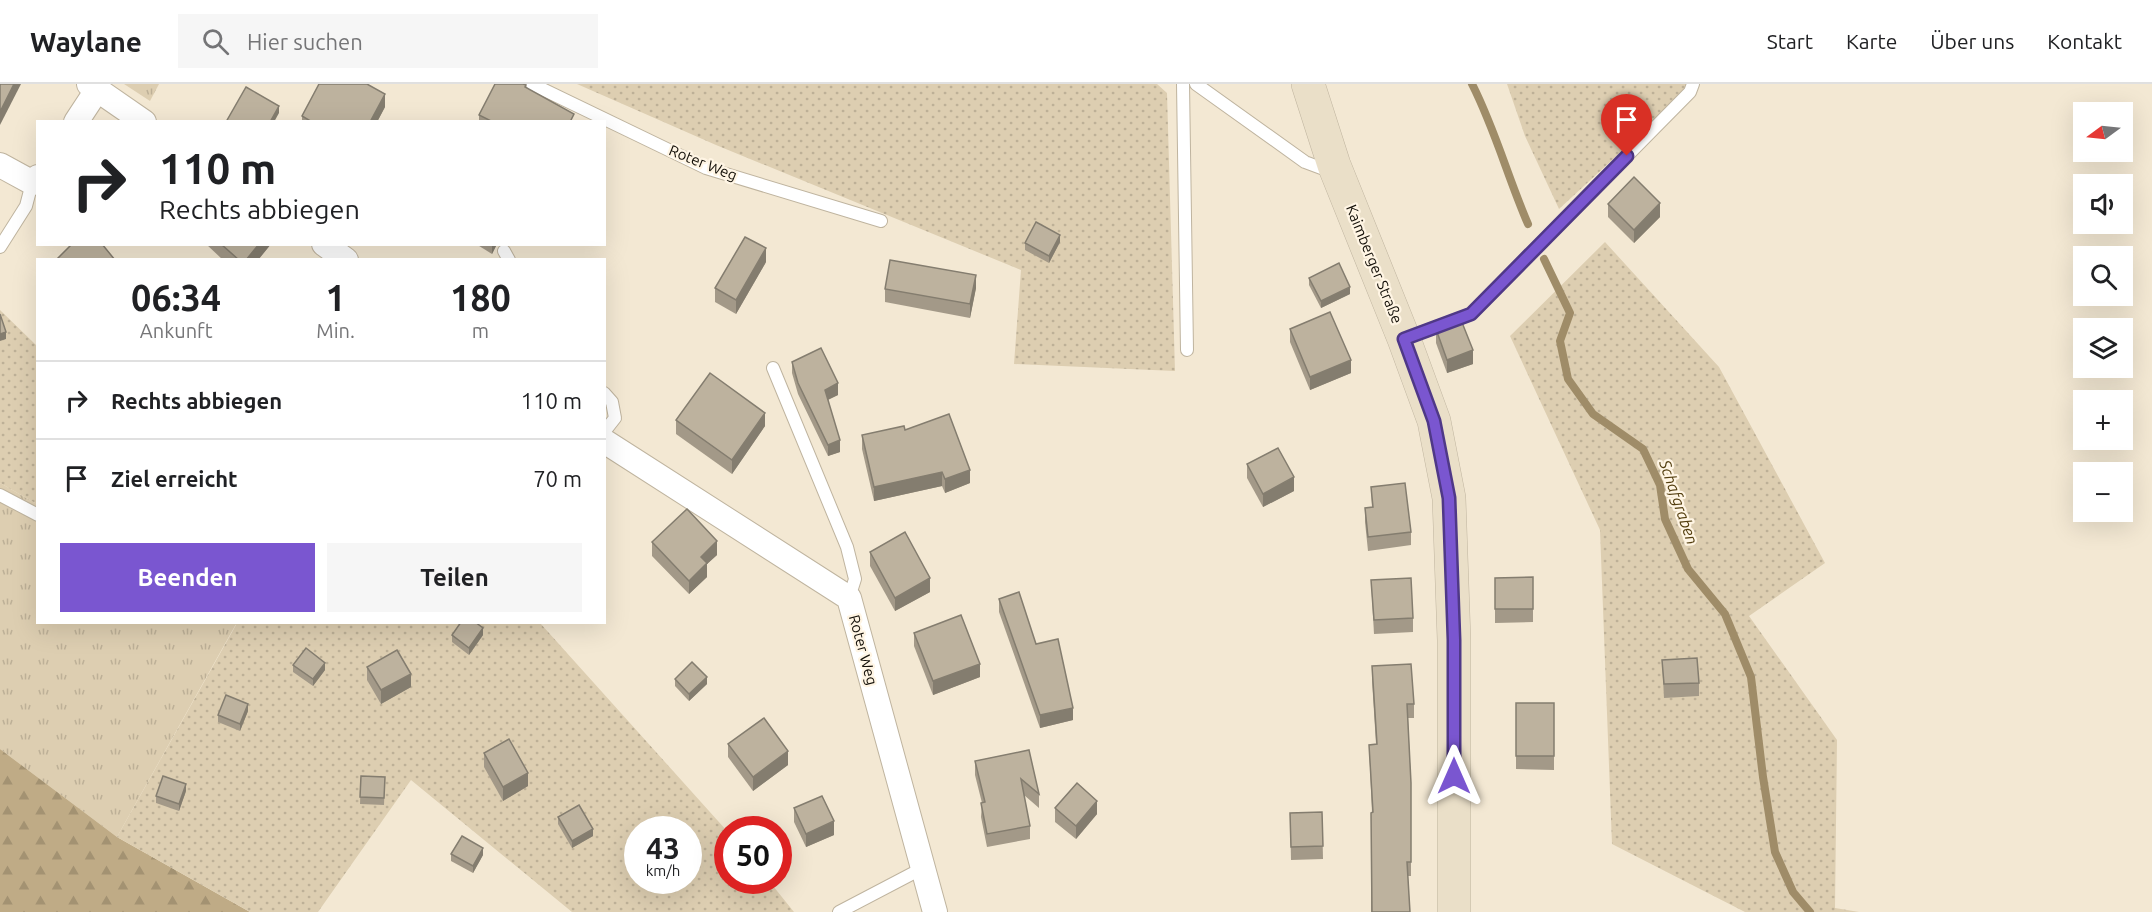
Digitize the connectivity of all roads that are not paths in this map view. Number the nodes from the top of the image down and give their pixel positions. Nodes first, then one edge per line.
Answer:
1 (532, 84) edge
2 (1183, 84) edge
3 (1196, 84) edge
4 (1308, 84) edge
5 (1694, 84) edge
6 (93, 87) edge
7 (77, 120) edge
8 (141, 120) edge
9 (0, 165) edge
10 (1334, 165) junction
11 (35, 180) edge
12 (881, 221) dead end
13 (327, 246) edge
14 (0, 247) edge
15 (343, 258) edge
16 (1404, 339) junction
17 (1187, 350) dead end
18 (773, 368) dead end
19 (606, 395) edge
20 (606, 429) edge
21 (606, 442) edge
22 (0, 495) edge
23 (36, 514) edge
24 (849, 598) junction
25 (923, 868) junction
26 (839, 912) edge
27 (935, 912) edge
28 (1454, 912) edge

1 - 12 lane, Roter Weg
2 - 17 lane
3 - 10 lane
4 - 10 main road, Kaimberger Straße
5 - 16 lane
6 - 7 street
6 - 8 street
9 - 11 street
10 - 16 main road, Kaimberger Straße
11 - 14 lane
13 - 15 street
16 - 28 main road, Kaimberger Straße
18 - 24 lane
19 - 20 lane
21 - 24 street, Roter Weg
22 - 23 lane
24 - 25 street, Roter Weg
25 - 26 lane
25 - 27 street, Roter Weg

